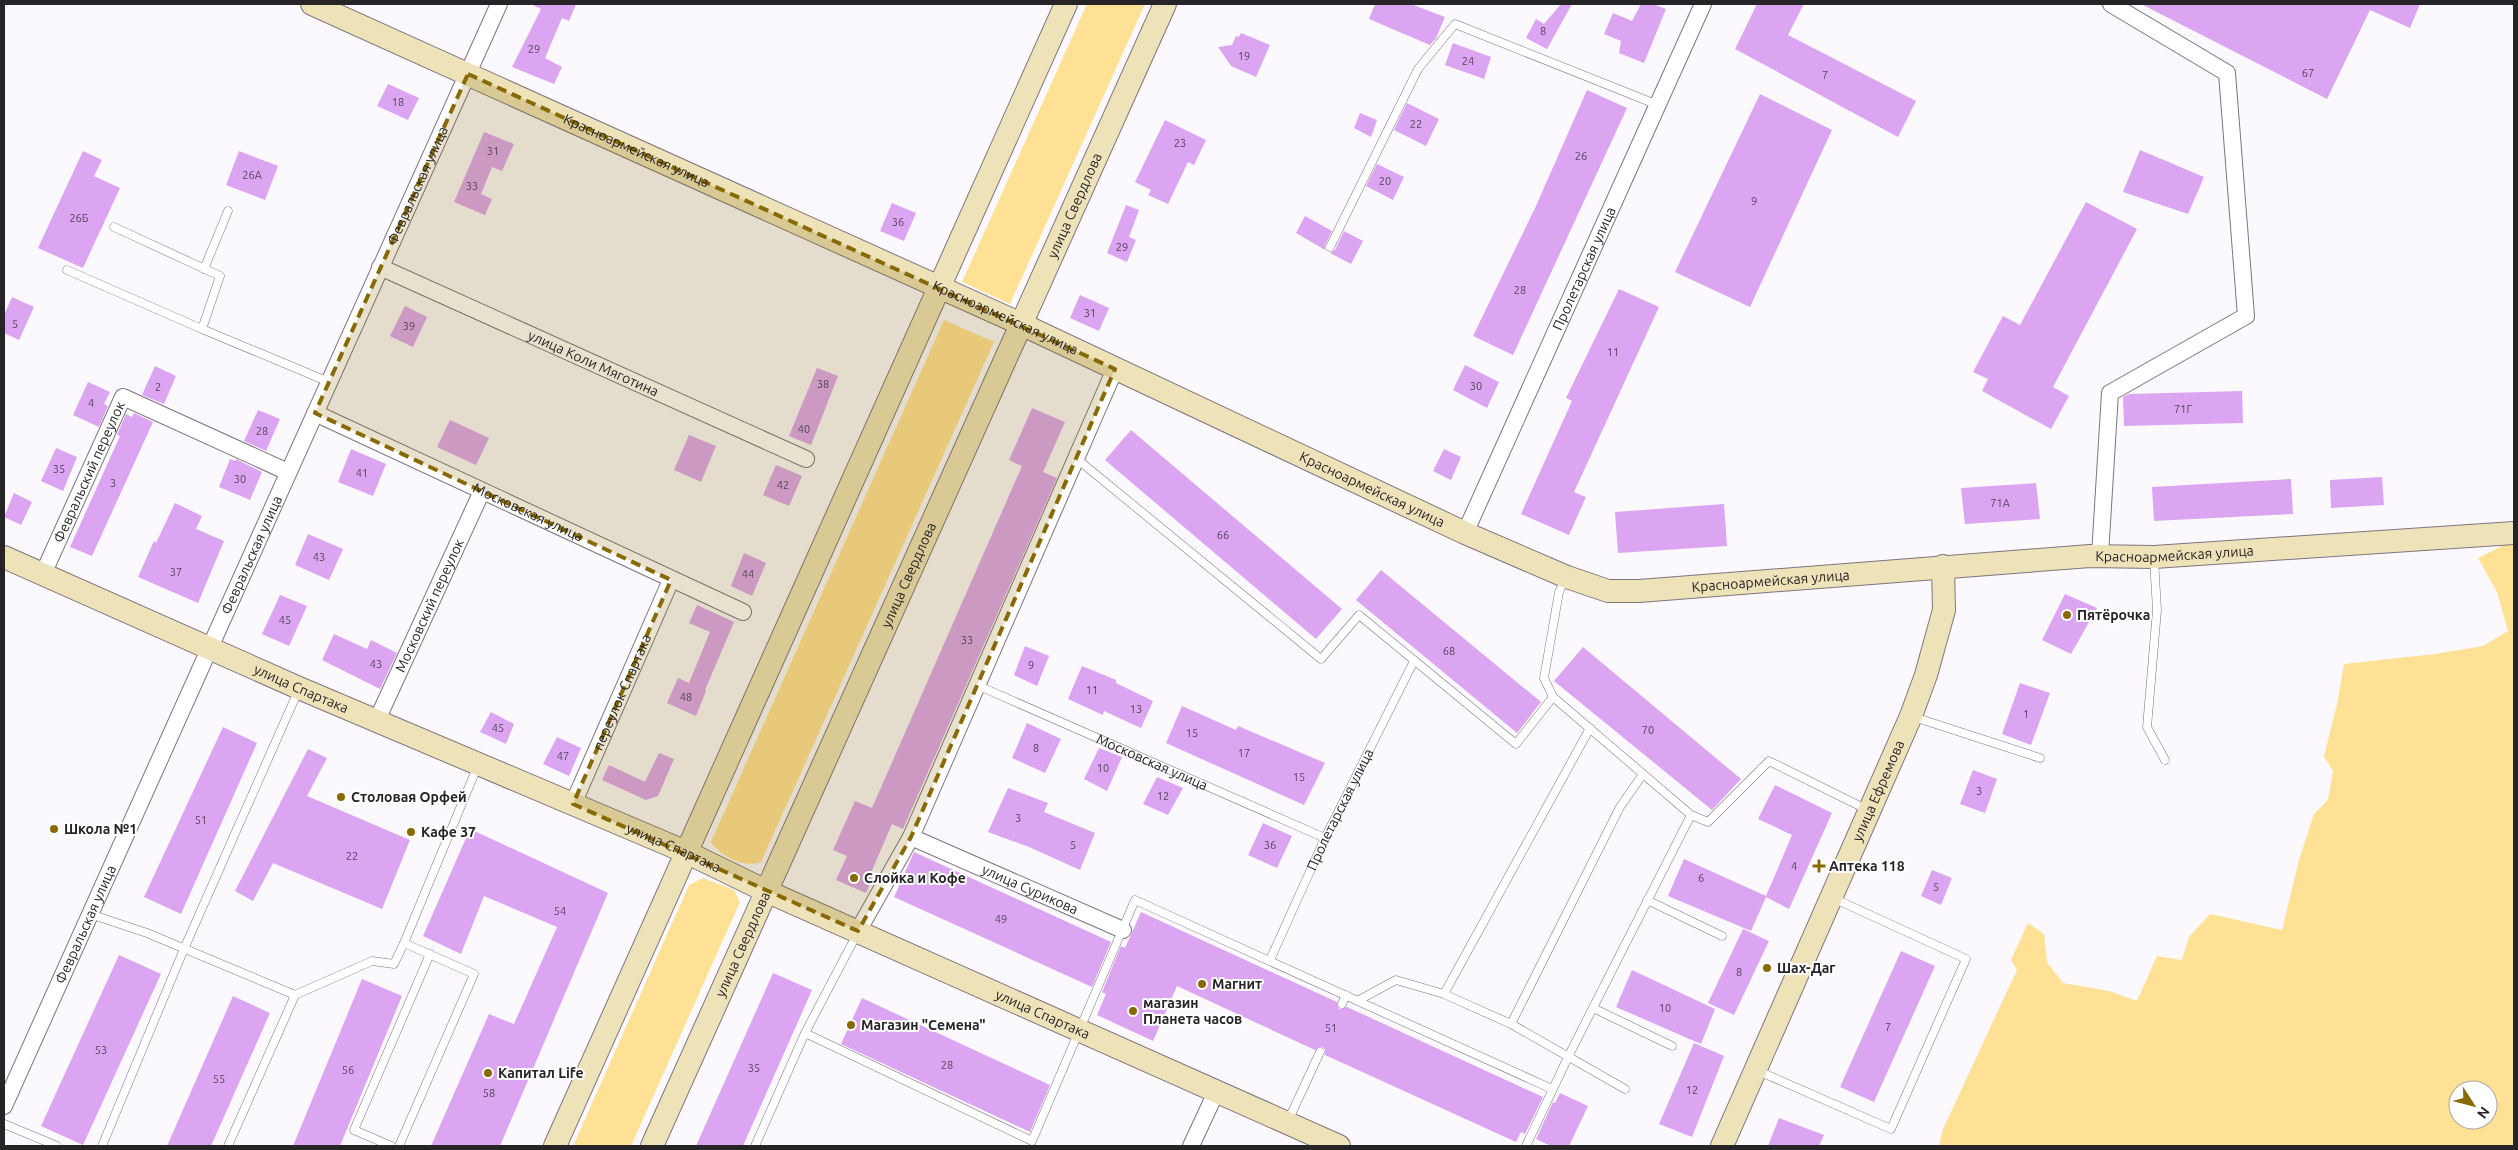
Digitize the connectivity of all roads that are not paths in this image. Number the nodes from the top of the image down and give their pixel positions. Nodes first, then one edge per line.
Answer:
1 (312, 4) edge
2 (499, 4) edge
3 (1066, 4) edge
4 (1165, 4) edge
5 (1703, 4) edge
6 (2111, 4) edge
7 (468, 74) junction
8 (1658, 105) junction
9 (228, 211) dead end
10 (114, 227) dead end
11 (1330, 247) dead end
12 (380, 267) junction
13 (204, 269) junction
14 (67, 270) dead end
15 (940, 288) junction
16 (1021, 324) junction
17 (202, 329) junction
18 (1115, 369) junction
19 (329, 382) junction
20 (314, 413) junction
21 (806, 459) dead end
22 (1077, 459) junction
23 (288, 472) junction
24 (482, 491) junction
25 (2514, 532) edge
26 (1465, 533) junction
27 (2100, 555) junction
28 (4, 556) edge
29 (2154, 557) junction
30 (1943, 566) junction
31 (43, 574) junction
32 (1567, 577) junction
33 (671, 580) junction
34 (742, 612) dead end
35 (209, 647) junction
36 (1414, 661) junction
37 (979, 686) junction
38 (299, 688) junction
39 (1553, 697) junction
40 (1911, 716) junction
41 (378, 720) junction
42 (1590, 728) junction
43 (2040, 758) dead end
44 (2165, 760) dead end
45 (479, 763) junction
46 (1643, 774) junction
47 (574, 804) junction
48 (1870, 811) junction
49 (1691, 815) junction
50 (911, 837) junction
51 (1325, 838) junction
52 (686, 852) junction
53 (766, 891) junction
54 (1831, 898) junction
55 (1647, 900) junction
56 (90, 914) junction
57 (1123, 930) junction
58 (858, 931) junction
59 (1722, 936) dead end
60 (404, 942) junction
61 (184, 949) junction
62 (430, 954) junction
63 (1270, 960) junction
64 (1444, 994) junction
65 (295, 995) junction
66 (1346, 995) junction
67 (1359, 1000) junction
68 (1342, 1004) dead end
69 (1593, 1008) junction
70 (1511, 1024) junction
71 (1079, 1030) junction
72 (805, 1033) junction
73 (1672, 1046) dead end
74 (1320, 1052) dead end
75 (1569, 1055) junction
76 (1755, 1070) junction
77 (1552, 1089) junction
78 (1625, 1089) dead end
79 (1217, 1090) junction
80 (4, 1106) edge
81 (1287, 1122) junction
82 (4, 1124) edge
83 (58, 1146) edge
84 (102, 1146) edge
85 (228, 1146) edge
86 (391, 1146) edge
87 (399, 1146) edge
88 (555, 1146) edge
89 (652, 1146) edge
90 (755, 1146) edge
91 (1191, 1146) edge
92 (1339, 1146) edge
93 (1526, 1146) edge
94 (1722, 1146) edge

1 - 7 street, Красноармейская улица
2 - 7 street, Февральская улица
3 - 15 street
4 - 16 street, улица Свердлова
5 - 8 street, Пролетарская улица
6 - 27 street
7 - 12 street, Февральская улица
7 - 15 street, Красноармейская улица
8 - 11 lane
8 - 26 street, Пролетарская улица
9 - 13 lane
10 - 13 lane
12 - 19 street, Февральская улица
12 - 21 street, улица Коли Мяготина
13 - 17 lane
14 - 17 lane
15 - 16 street, Красноармейская улица
15 - 52 street
16 - 18 street, Красноармейская улица
16 - 53 street, улица Свердлова
17 - 19 lane
18 - 22 street
18 - 26 street, Красноармейская улица
19 - 20 street, Февральская улица
20 - 23 street, Февральская улица
20 - 24 street, Московская улица
22 - 36 lane
22 - 37 street
23 - 31 street, Февральский переулок
23 - 35 street, Февральская улица
24 - 33 street, Московская улица
24 - 41 street, Московский переулок
25 - 29 street, Красноармейская улица
26 - 32 street, Красноармейская улица
27 - 29 street, Красноармейская улица
27 - 30 street, Красноармейская улица
28 - 31 street, улица Спартака
29 - 44 lane
30 - 32 street, Красноармейская улица
30 - 40 street, улица Ефремова
31 - 35 street, улица Спартака
32 - 39 lane
33 - 34 street, Московская улица
33 - 47 street, переулок Спартака
35 - 38 street, улица Спартака
35 - 56 street, Февральская улица
36 - 39 lane
36 - 51 lane, Пролетарская улица
37 - 50 street
37 - 51 lane, Московская улица
38 - 41 street, улица Спартака
38 - 61 lane
39 - 42 lane
40 - 43 lane
40 - 48 street, улица Ефремова
41 - 45 street, улица Спартака
42 - 46 lane
42 - 64 lane
45 - 47 street, улица Спартака
45 - 60 lane
46 - 49 lane
46 - 70 lane
47 - 52 street, улица Спартака
48 - 49 lane
48 - 54 street, улица Ефремова
49 - 55 lane
50 - 57 street, улица Сурикова
50 - 58 street
51 - 63 lane, Пролетарская улица
52 - 53 street, улица Спартака
52 - 88 street
53 - 58 street, улица Спартака
53 - 89 street, улица Свердлова
54 - 76 street, улица Ефремова
54 - 76 lane
55 - 59 lane
55 - 69 lane
56 - 61 lane
56 - 80 street, Февральская улица
57 - 63 lane
57 - 71 lane
58 - 71 street, улица Спартака
58 - 72 lane
60 - 62 lane
60 - 65 lane
61 - 65 lane
61 - 84 lane
62 - 86 lane
62 - 87 lane
63 - 66 lane
64 - 67 lane
64 - 70 lane
65 - 85 lane
66 - 67 lane
66 - 68 lane
67 - 77 lane
69 - 73 lane
69 - 75 lane
70 - 75 lane
71 - 72 lane
71 - 79 street, улица Спартака
72 - 90 lane
74 - 81 lane
75 - 77 lane
75 - 78 lane
76 - 94 street, улица Ефремова
77 - 93 lane
79 - 81 street, улица Спартака
79 - 91 street
81 - 92 street, улица Спартака
82 - 83 lane

